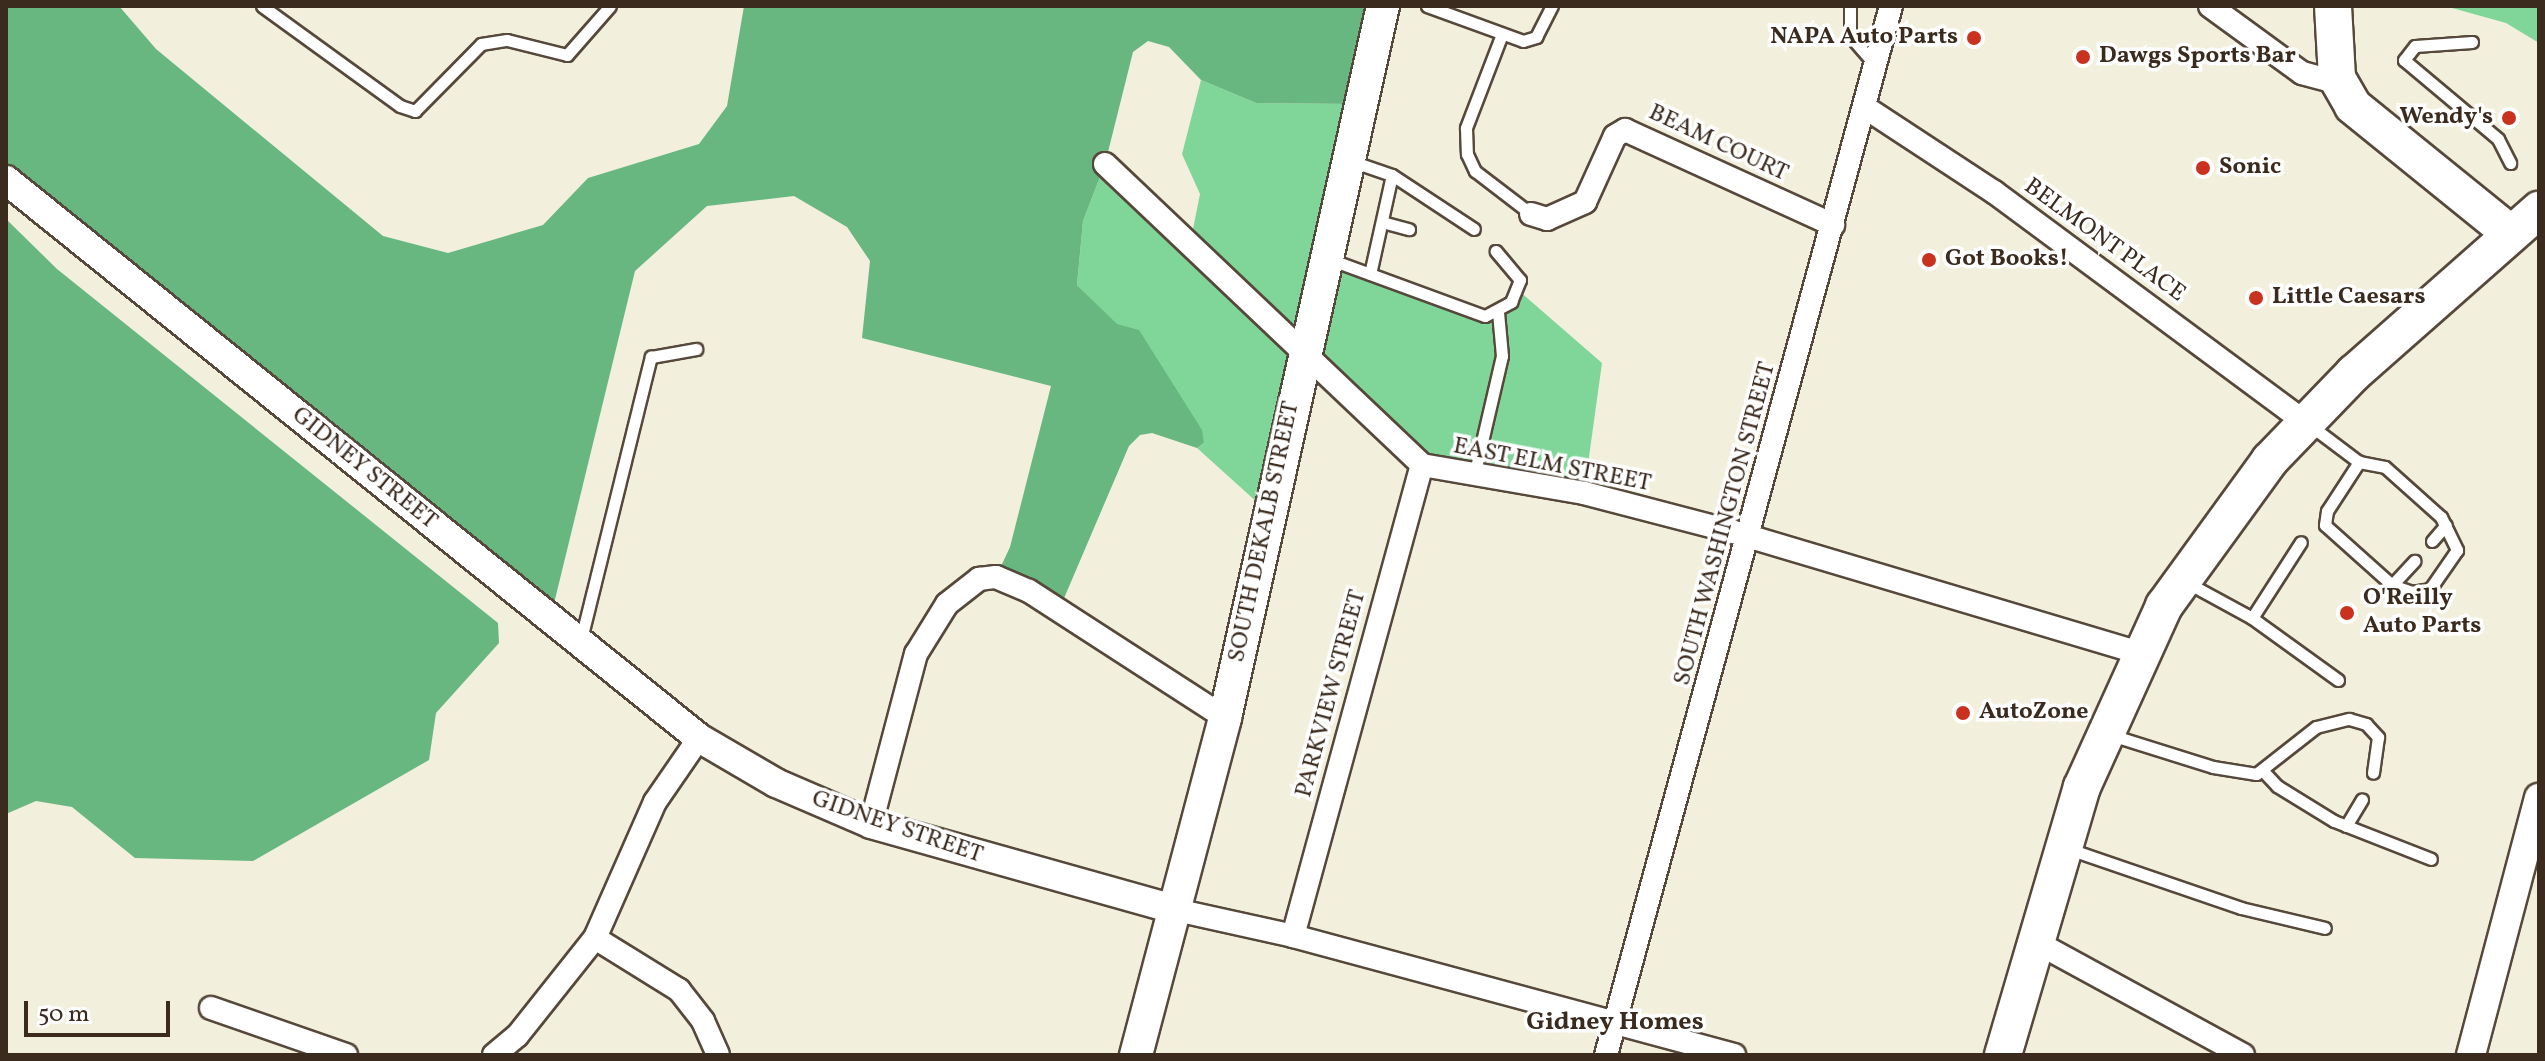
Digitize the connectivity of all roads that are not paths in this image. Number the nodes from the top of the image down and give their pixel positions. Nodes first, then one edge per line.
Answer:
1 (262, 6) edge
2 (610, 6) edge
3 (1383, 6) edge
4 (1427, 6) edge
5 (1552, 6) edge
6 (1850, 6) edge
7 (1891, 6) edge
8 (2210, 6) edge
9 (2333, 6) edge
10 (1502, 34) junction
11 (2472, 42) dead end
12 (1876, 66) junction
13 (2340, 83) junction
14 (1866, 108) junction
15 (1346, 160) junction
16 (2510, 163) dead end
17 (1105, 164) dead end
18 (1392, 175) junction
19 (6, 180) edge
20 (2539, 210) edge
21 (1531, 214) joint
22 (1382, 222) junction
23 (1833, 225) junction
24 (1409, 229) dead end
25 (1474, 229) dead end
26 (2511, 234) junction
27 (1496, 251) dead end
28 (1325, 258) junction
29 (1370, 274) junction
30 (1498, 312) junction
31 (696, 349) dead end
32 (1303, 354) junction
33 (2306, 423) junction
34 (2359, 462) junction
35 (1422, 465) junction
36 (1474, 477) junction
37 (2446, 525) junction
38 (1751, 537) junction
39 (2432, 541) dead end
40 (2301, 542) dead end
41 (2414, 561) dead end
42 (2182, 579) junction
43 (2392, 585) junction
44 (2252, 618) junction
45 (580, 644) junction
46 (2139, 653) junction
47 (2338, 680) dead end
48 (1225, 718) junction
49 (2103, 732) junction
50 (699, 738) junction
51 (2263, 771) junction
52 (2373, 773) dead end
53 (2539, 798) edge
54 (2362, 799) dead end
55 (871, 824) junction
56 (2346, 826) junction
57 (2061, 846) junction
58 (2431, 859) dead end
59 (1176, 910) junction
60 (2325, 928) dead end
61 (1293, 936) junction
62 (595, 938) junction
63 (2034, 941) junction
64 (211, 1008) dead end
65 (1615, 1023) junction
66 (346, 1055) edge
67 (494, 1055) edge
68 (718, 1055) edge
69 (1136, 1055) edge
70 (1606, 1055) edge
71 (1734, 1055) edge
72 (2003, 1055) edge
73 (2243, 1055) edge
74 (2471, 1055) edge

1 - 2 lane
3 - 15 main road, SOUTH DEKALB STREET
4 - 10 lane
5 - 10 lane
6 - 12 lane
7 - 12 street, SOUTH WASHINGTON STREET
8 - 13 street
9 - 13 main road
10 - 21 lane
11 - 16 lane
12 - 14 street, SOUTH WASHINGTON STREET
13 - 26 main road
14 - 23 street, SOUTH WASHINGTON STREET
14 - 33 street, BELMONT PLACE
15 - 18 lane
15 - 28 main road, SOUTH DEKALB STREET
17 - 32 street, EAST ELM STREET
18 - 22 lane
18 - 25 lane
19 - 45 street, GIDNEY STREET
20 - 26 main road
21 - 23 street, BEAM COURT
22 - 24 lane
22 - 29 lane
23 - 38 street, SOUTH WASHINGTON STREET
26 - 33 main road
27 - 30 lane
28 - 29 lane
28 - 32 main road, SOUTH DEKALB STREET
29 - 30 lane
30 - 36 lane
31 - 45 lane
32 - 35 street, EAST ELM STREET
32 - 48 main road, SOUTH DEKALB STREET
33 - 34 lane
33 - 42 main road
34 - 37 lane
34 - 43 lane
35 - 36 street, EAST ELM STREET
35 - 61 street, PARKVIEW STREET
36 - 38 street, EAST ELM STREET
37 - 39 lane
37 - 43 lane
38 - 46 street, EAST ELM STREET
38 - 65 street, SOUTH WASHINGTON STREET
40 - 44 lane
41 - 43 lane
42 - 44 lane
42 - 46 main road
44 - 47 lane
45 - 50 street, GIDNEY STREET
46 - 49 main road
48 - 55 street
48 - 59 main road, SOUTH DEKALB STREET
49 - 51 lane
49 - 57 main road
50 - 55 street, GIDNEY STREET
50 - 62 street
51 - 52 lane
51 - 56 lane
53 - 74 street
54 - 56 lane
55 - 59 street, GIDNEY STREET
56 - 58 lane
57 - 60 lane
57 - 63 main road
59 - 61 street, GIDNEY STREET
59 - 69 main road, SOUTH DEKALB STREET
61 - 65 street, GIDNEY STREET
62 - 67 street
62 - 68 street
63 - 72 main road
63 - 73 street
64 - 66 street
65 - 70 street, SOUTH WASHINGTON STREET
65 - 71 street, GIDNEY STREET

